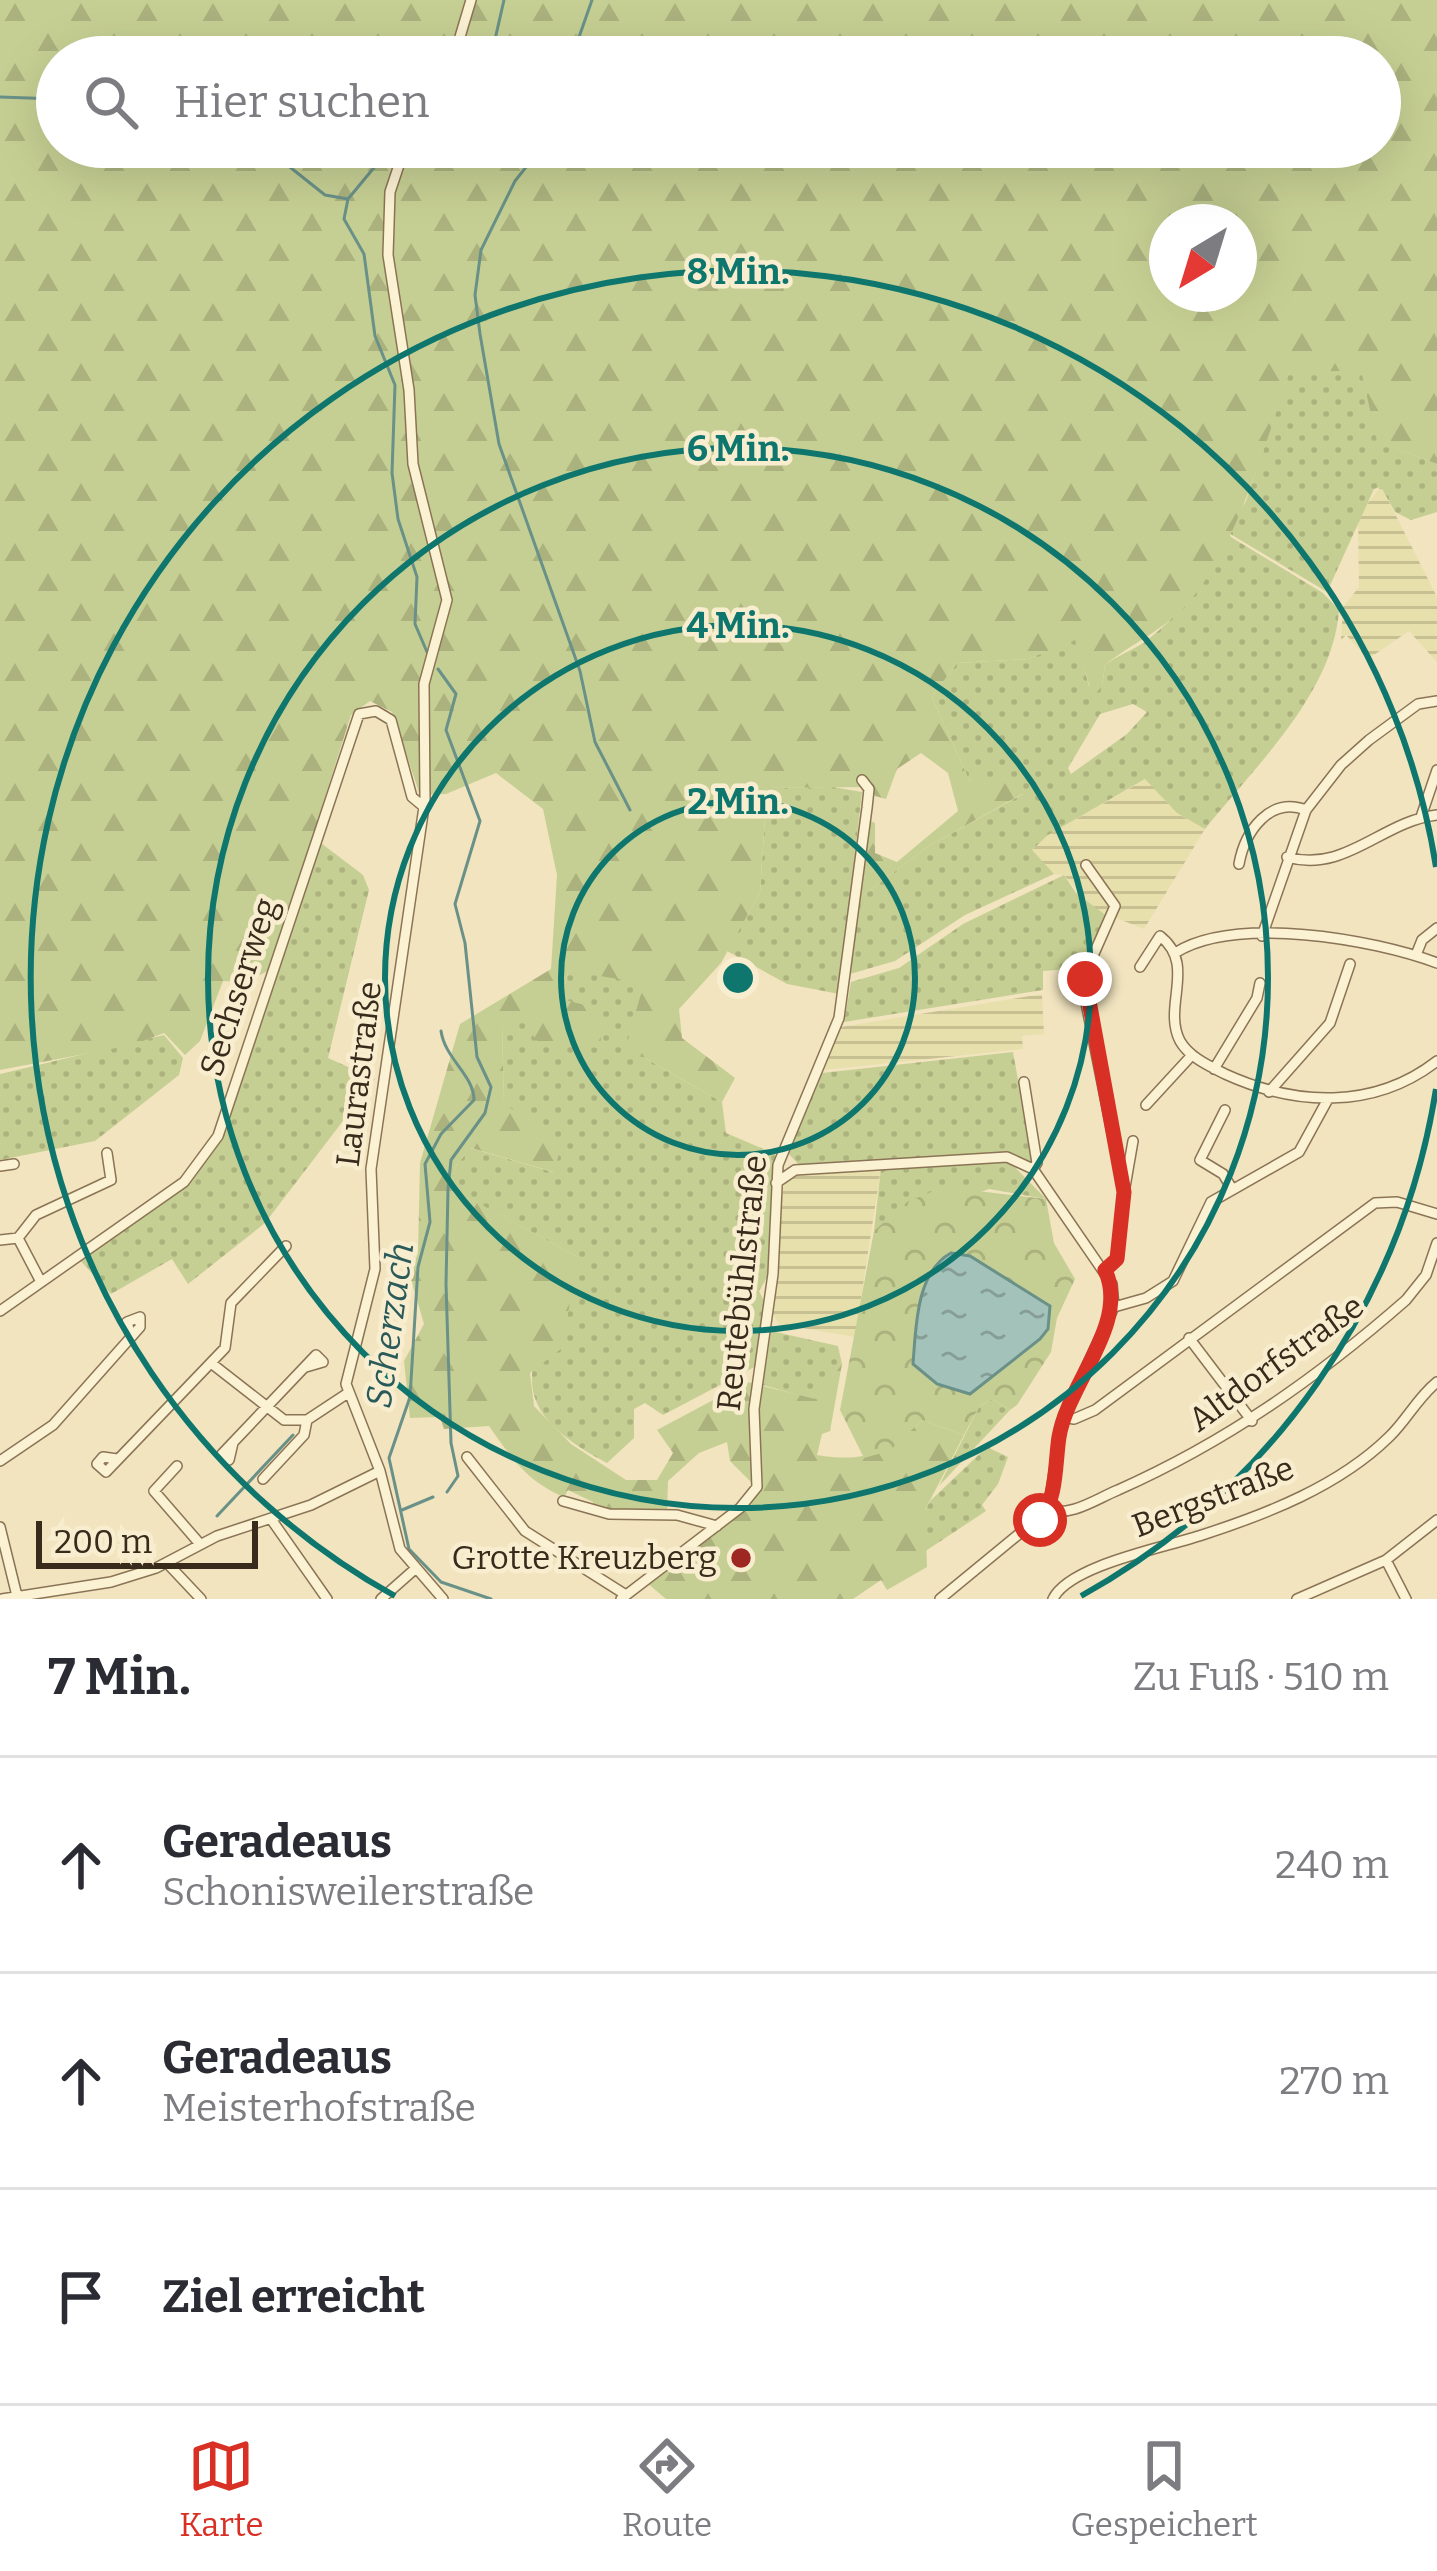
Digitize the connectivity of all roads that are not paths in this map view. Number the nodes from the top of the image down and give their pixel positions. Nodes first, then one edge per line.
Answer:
1 (471, 0) edge
2 (460, 36) edge
3 (398, 168) edge
4 (1437, 701) edge
5 (1437, 770) edge
6 (862, 780) dead end
7 (424, 807) junction
8 (1306, 809) junction
9 (1437, 815) edge
10 (1421, 817) junction
11 (1287, 856) junction
12 (1239, 864) dead end
13 (1086, 865) dead end
14 (1437, 928) edge
15 (1262, 936) junction
16 (1175, 953) junction
17 (1417, 956) junction
18 (1437, 963) edge
19 (1350, 964) dead end
20 (1140, 967) dead end
21 (1260, 982) dead end
22 (1192, 1055) junction
23 (1437, 1061) edge
24 (1214, 1069) junction
25 (1024, 1082) dead end
26 (1269, 1092) junction
27 (1328, 1099) junction
28 (1146, 1105) dead end
29 (1225, 1110) dead end
30 (1132, 1141) dead end
31 (781, 1151) junction
32 (107, 1154) dead end
33 (14, 1164) dead end
34 (0, 1166) edge
35 (1033, 1169) junction
36 (795, 1171) junction
37 (776, 1183) junction
38 (1231, 1187) junction
39 (1124, 1192) junction
40 (1437, 1214) edge
41 (18, 1238) junction
42 (0, 1240) edge
43 (1437, 1243) edge
44 (286, 1246) dead end
45 (1105, 1270) junction
46 (41, 1282) junction
47 (1114, 1306) junction
48 (0, 1311) edge
49 (131, 1337) dead end
50 (1189, 1338) junction
51 (211, 1363) junction
52 (306, 1367) dead end
53 (1437, 1382) edge
54 (348, 1393) junction
55 (266, 1411) junction
56 (1064, 1417) junction
57 (308, 1420) junction
58 (1252, 1421) junction
59 (232, 1443) dead end
60 (467, 1456) dead end
61 (117, 1459) dead end
62 (0, 1461) edge
63 (177, 1466) dead end
64 (380, 1471) junction
65 (263, 1479) dead end
66 (562, 1501) dead end
67 (1048, 1510) junction
68 (271, 1520) junction
69 (1437, 1520) edge
70 (717, 1526) junction
71 (0, 1527) edge
72 (1427, 1530) junction
73 (1437, 1540) edge
74 (200, 1544) junction
75 (1386, 1560) junction
76 (167, 1563) junction
77 (416, 1569) junction
78 (17, 1596) edge
79 (623, 1597) edge
80 (2, 1599) edge
81 (201, 1599) edge
82 (327, 1599) edge
83 (381, 1599) edge
84 (443, 1599) edge
85 (940, 1599) edge
86 (1053, 1599) edge
87 (1297, 1599) edge
88 (1406, 1599) edge

1 - 2 street
3 - 7 street, Laurastraße
4 - 8 street
5 - 10 street
6 - 31 street, Reutebühlstraße
7 - 46 street, Sechserweg
7 - 54 street, Laurastraße
8 - 11 street
8 - 12 street
9 - 10 street
10 - 11 street
11 - 15 street
13 - 39 street
14 - 17 street
15 - 16 street
15 - 17 street
16 - 20 street
16 - 22 street
17 - 18 street
19 - 26 street
21 - 24 street
22 - 24 street
22 - 28 street
23 - 27 street
24 - 26 street
25 - 35 street
26 - 27 street
27 - 38 street
29 - 38 street
30 - 39 street
31 - 36 street
31 - 37 street, Reutebühlstraße
32 - 41 street
33 - 34 street
35 - 36 street
35 - 45 street
36 - 37 street
37 - 70 street, Reutebühlstraße
38 - 47 street
39 - 45 street
40 - 50 street
41 - 42 street
41 - 46 street
43 - 58 street, Altdorfstraße
44 - 51 street
45 - 47 street
46 - 48 street, Sechserweg
47 - 56 street
49 - 62 street
50 - 56 street
50 - 58 street
51 - 55 street
51 - 61 street
52 - 55 street
53 - 86 street, Bergstraße
54 - 57 street
54 - 64 street
55 - 57 street
55 - 59 street
56 - 67 street
57 - 65 street
58 - 67 street, Altdorfstraße
60 - 79 street
63 - 74 street
64 - 68 street
64 - 77 street
66 - 70 street
67 - 85 street
68 - 74 street
68 - 82 street
69 - 72 street
70 - 79 street, Reutebühlstraße
71 - 78 street
72 - 73 street
72 - 75 street
74 - 76 street
75 - 87 street
75 - 88 street
76 - 78 street
76 - 81 street
77 - 83 street
77 - 84 street
78 - 80 street

